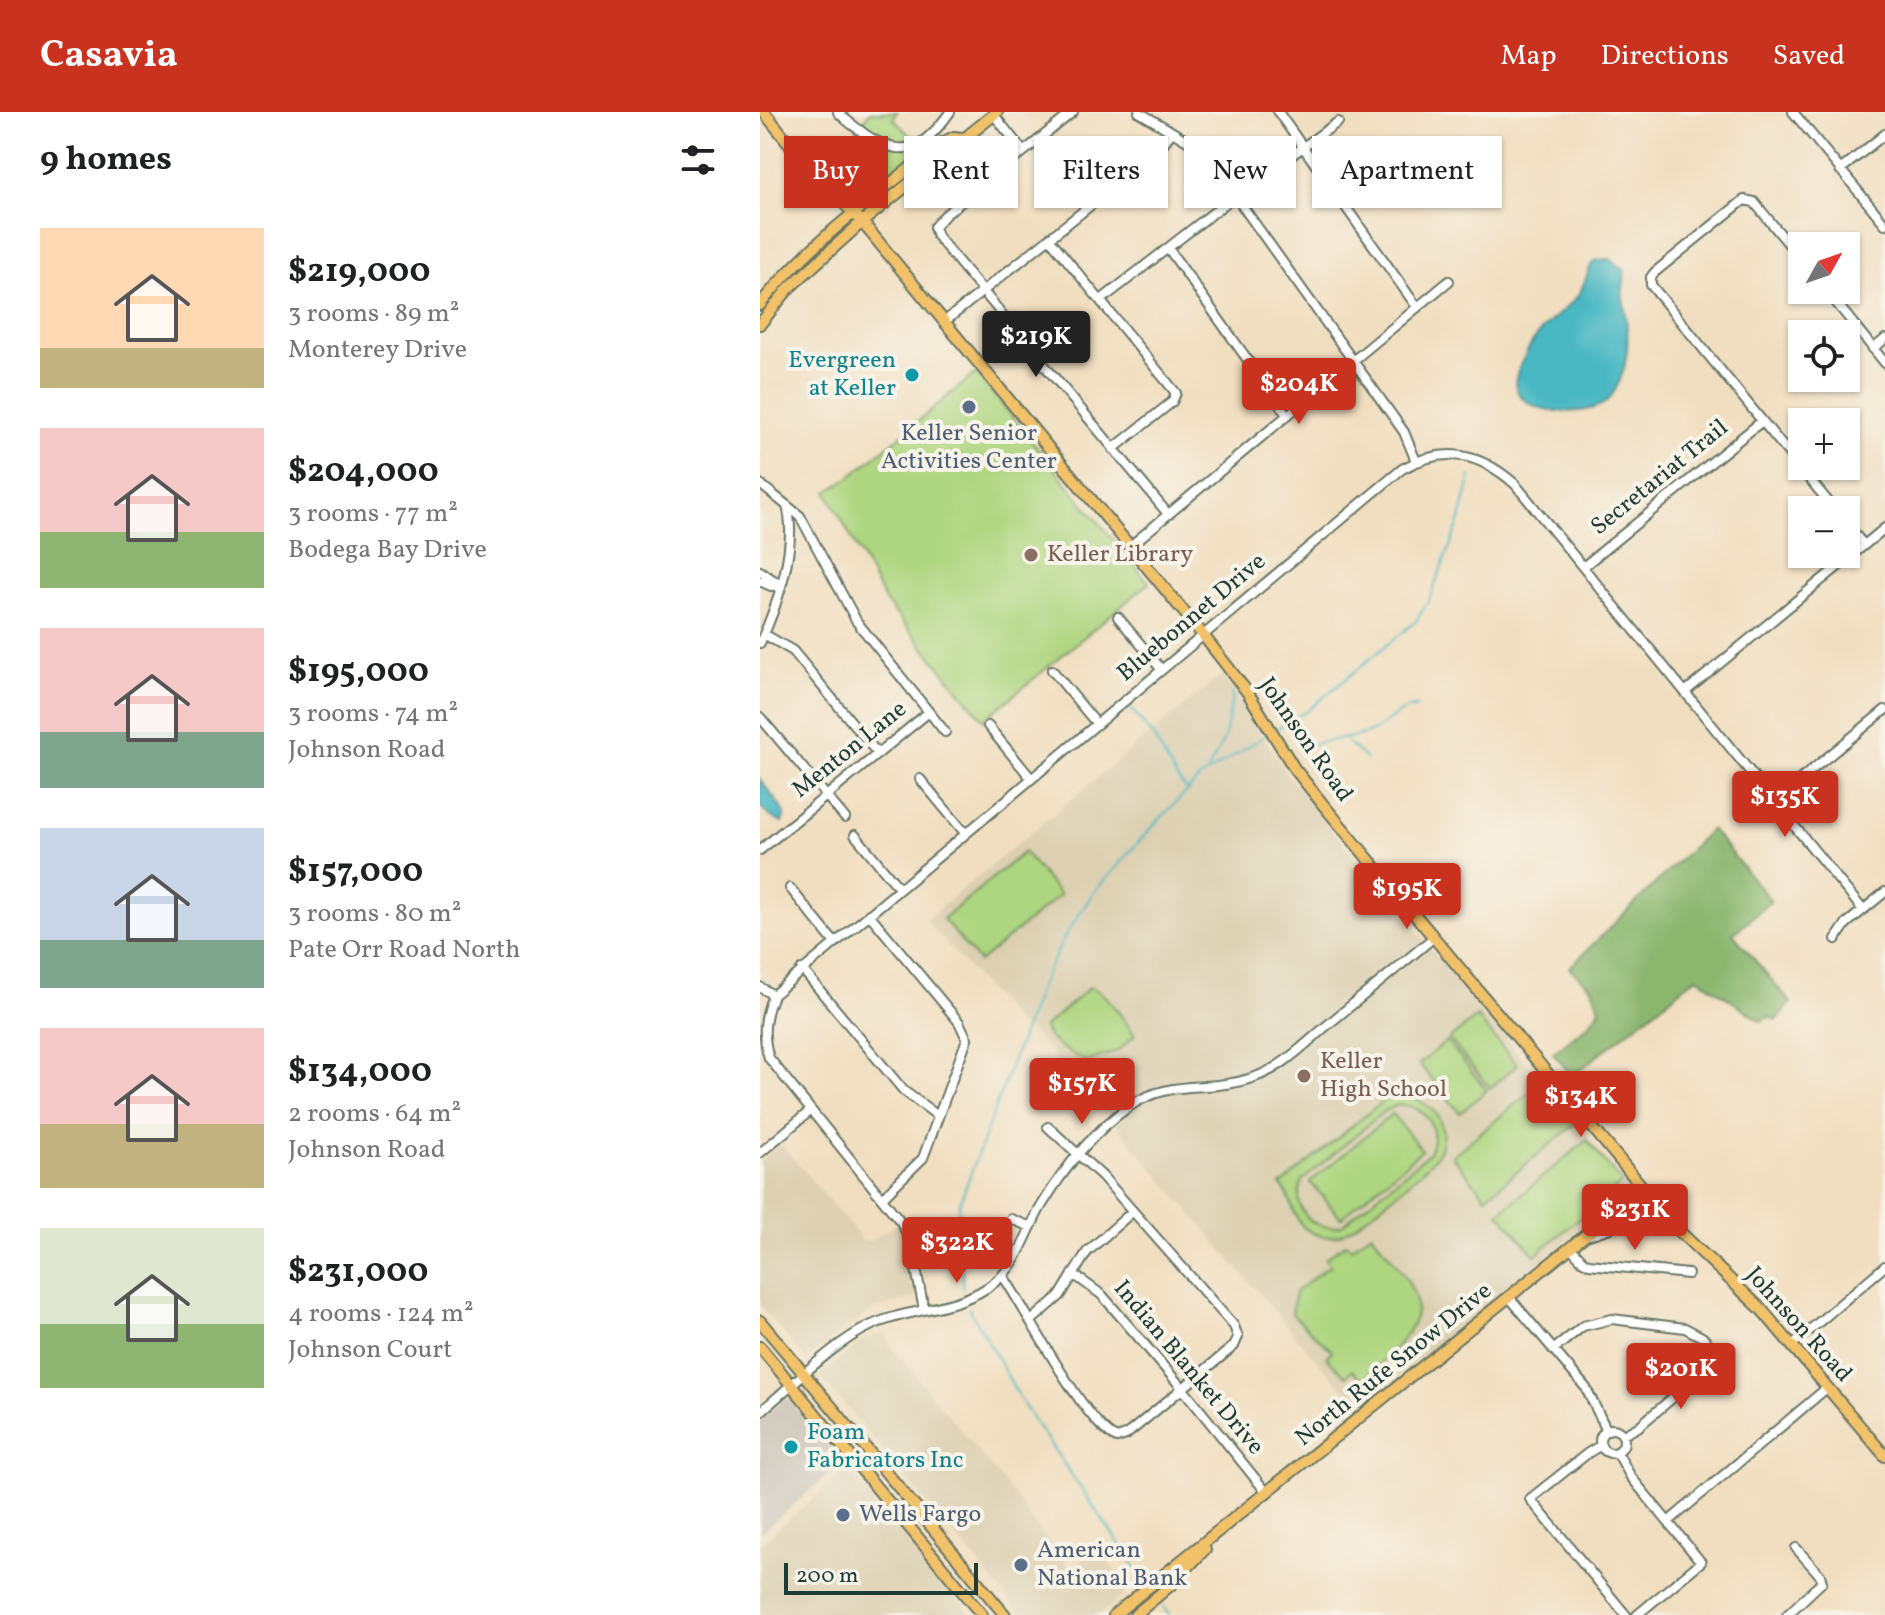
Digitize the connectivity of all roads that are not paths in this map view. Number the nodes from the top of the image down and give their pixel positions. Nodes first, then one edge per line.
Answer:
1 (764, 112) edge
2 (838, 112) edge
3 (950, 112) edge
4 (1073, 112) edge
5 (1139, 112) edge
6 (1278, 112) edge
7 (1793, 112) edge
8 (996, 113) edge
9 (1338, 122) dead end
10 (1172, 132) junction
11 (1885, 134) edge
12 (1184, 139) edge
13 (1303, 148) junction
14 (1023, 151) junction
15 (1296, 153) edge
16 (1840, 170) junction
17 (1219, 208) edge
18 (1245, 208) edge
19 (858, 218) junction
20 (1885, 224) edge
21 (1049, 238) junction
22 (1788, 243) edge
23 (1168, 248) junction
24 (1449, 281) dead end
25 (984, 291) junction
26 (1101, 300) junction
27 (1837, 304) edge
28 (760, 305) edge
29 (1417, 307) junction
30 (944, 322) junction
31 (760, 324) edge
32 (1885, 339) edge
33 (1873, 349) junction
34 (1353, 360) junction
35 (1885, 363) edge
36 (1287, 415) junction
37 (1762, 421) junction
38 (1113, 449) junction
39 (1416, 461) junction
40 (760, 484) edge
41 (1824, 496) edge
42 (785, 502) junction
43 (1168, 514) junction
44 (1885, 528) edge
45 (1860, 540) edge
46 (814, 544) junction
47 (1864, 545) junction
48 (1129, 547) junction
49 (788, 549) junction
50 (1583, 567) junction
51 (760, 571) edge
52 (760, 581) edge
53 (781, 585) junction
54 (1118, 617) dead end
55 (1203, 635) junction
56 (762, 638) edge
57 (1161, 669) junction
58 (1052, 670) dead end
59 (1685, 692) junction
60 (1885, 710) edge
61 (929, 712) junction
62 (760, 718) edge
63 (1096, 723) junction
64 (988, 726) dead end
65 (945, 732) dead end
66 (878, 754) junction
67 (1031, 778) junction
68 (920, 779) dead end
69 (827, 796) junction
70 (1774, 801) junction
71 (845, 818) dead end
72 (965, 833) junction
73 (855, 835) dead end
74 (760, 850) edge
75 (790, 888) dead end
76 (899, 888) junction
77 (1885, 892) edge
78 (1863, 910) junction
79 (869, 914) junction
80 (1434, 937) junction
81 (1836, 939) dead end
82 (834, 942) junction
83 (802, 969) junction
84 (760, 987) edge
85 (773, 995) junction
86 (810, 1111) junction
87 (938, 1116) junction
88 (1048, 1127) dead end
89 (1077, 1152) junction
90 (760, 1153) edge
91 (1647, 1192) junction
92 (883, 1197) junction
93 (1132, 1212) junction
94 (1011, 1219) dead end
95 (1031, 1227) junction
96 (1571, 1248) junction
97 (1885, 1266) edge
98 (1073, 1274) junction
99 (1688, 1274) dead end
100 (1003, 1276) junction
101 (1509, 1297) junction
102 (924, 1310) junction
103 (760, 1321) edge
104 (1031, 1321) junction
105 (1792, 1345) junction
106 (760, 1347) edge
107 (1553, 1350) junction
108 (805, 1375) junction
109 (792, 1386) junction
110 (1828, 1387) junction
111 (1183, 1389) junction
112 (760, 1412) edge
113 (1607, 1431) junction
114 (1623, 1435) junction
115 (1601, 1445) junction
116 (1617, 1452) junction
117 (1885, 1456) edge
118 (1267, 1493) junction
119 (925, 1518) junction
120 (1668, 1522) junction
121 (1228, 1524) junction
122 (912, 1530) junction
123 (1796, 1548) dead end
124 (982, 1615) edge
125 (1005, 1615) edge
126 (1114, 1615) edge
127 (1135, 1615) edge
128 (1626, 1615) edge
129 (1637, 1615) edge
130 (1787, 1615) edge

1 - 19 main road, Johnson Road
2 - 3 street
4 - 14 street
5 - 10 street
6 - 13 street
7 - 16 street
8 - 14 street
8 - 19 main road
9 - 13 street
10 - 12 street
10 - 21 street
11 - 16 street
13 - 15 street
13 - 29 street
14 - 25 street
16 - 20 street
17 - 23 street
18 - 34 street
19 - 28 main road
19 - 30 main road, Johnson Road
19 - 31 main road
21 - 25 street
21 - 26 street
22 - 37 street
23 - 26 street
23 - 36 street
24 - 29 street
25 - 30 street
25 - 38 street
26 - 38 street
27 - 33 street
29 - 34 street
30 - 48 main road, Johnson Road
32 - 33 street
33 - 35 street
34 - 36 street
34 - 39 street
36 - 43 street
37 - 41 street
37 - 50 street, Secretariat Trail
38 - 43 street
39 - 50 street, Bluebonnet Drive
39 - 55 street, Bluebonnet Drive
40 - 42 street
42 - 46 street
42 - 49 street
43 - 48 street
44 - 47 street
45 - 47 street
46 - 49 street
46 - 61 street
47 - 59 street
48 - 55 main road, Johnson Road
49 - 53 street
50 - 59 street, Bluebonnet Drive
51 - 53 street
52 - 53 street
53 - 56 street
54 - 57 street
55 - 57 street, Bluebonnet Drive
55 - 80 main road, Johnson Road
56 - 66 street
57 - 63 street, Bluebonnet Drive
58 - 63 street
59 - 70 street, Bluebonnet Drive
60 - 70 street
61 - 65 street
61 - 66 street, Menton Lane
62 - 69 street
63 - 67 street, Bluebonnet Drive
64 - 67 street
66 - 69 street, Menton Lane
67 - 72 street, Bluebonnet Drive
68 - 72 street
69 - 71 street
69 - 74 street, Menton Lane
70 - 78 street, Bluebonnet Drive
72 - 76 street, Bluebonnet Drive
73 - 76 street
75 - 82 street
76 - 79 street, Bluebonnet Drive
77 - 78 street
78 - 81 street
79 - 82 street, Bluebonnet Drive
79 - 87 street
80 - 89 street
80 - 91 main road, Johnson Road
82 - 83 street, Bluebonnet Drive
83 - 85 street, Bluebonnet Drive
83 - 87 street
84 - 85 street
85 - 86 street
86 - 90 street
86 - 92 street
87 - 92 street
88 - 89 street
89 - 93 street
89 - 95 street
91 - 96 main road, North Rufe Snow Drive
91 - 105 main road, Johnson Road
92 - 102 street
93 - 98 street
93 - 111 street
94 - 95 street
95 - 100 street
96 - 99 street
96 - 101 main road, North Rufe Snow Drive
97 - 105 street
98 - 104 street
98 - 111 street, Indian Blanket Drive
100 - 102 street
100 - 104 street
101 - 107 street
101 - 118 main road, North Rufe Snow Drive
102 - 108 street
103 - 108 main road
104 - 111 street
105 - 110 main road, Johnson Road
106 - 109 main road
107 - 113 street
107 - 114 street
108 - 109 street
108 - 119 main road
109 - 112 street
109 - 122 main road
110 - 117 main road, Johnson Road
110 - 120 street
111 - 118 street, Indian Blanket Drive
113 - 114 street
113 - 115 street
114 - 116 street
115 - 116 street
115 - 128 street
116 - 120 street
118 - 121 main road, North Rufe Snow Drive
119 - 122 main road
119 - 125 main road
120 - 129 street
121 - 126 main road, North Rufe Snow Drive
121 - 127 main road, North Rufe Snow Drive
122 - 124 main road
123 - 130 street

